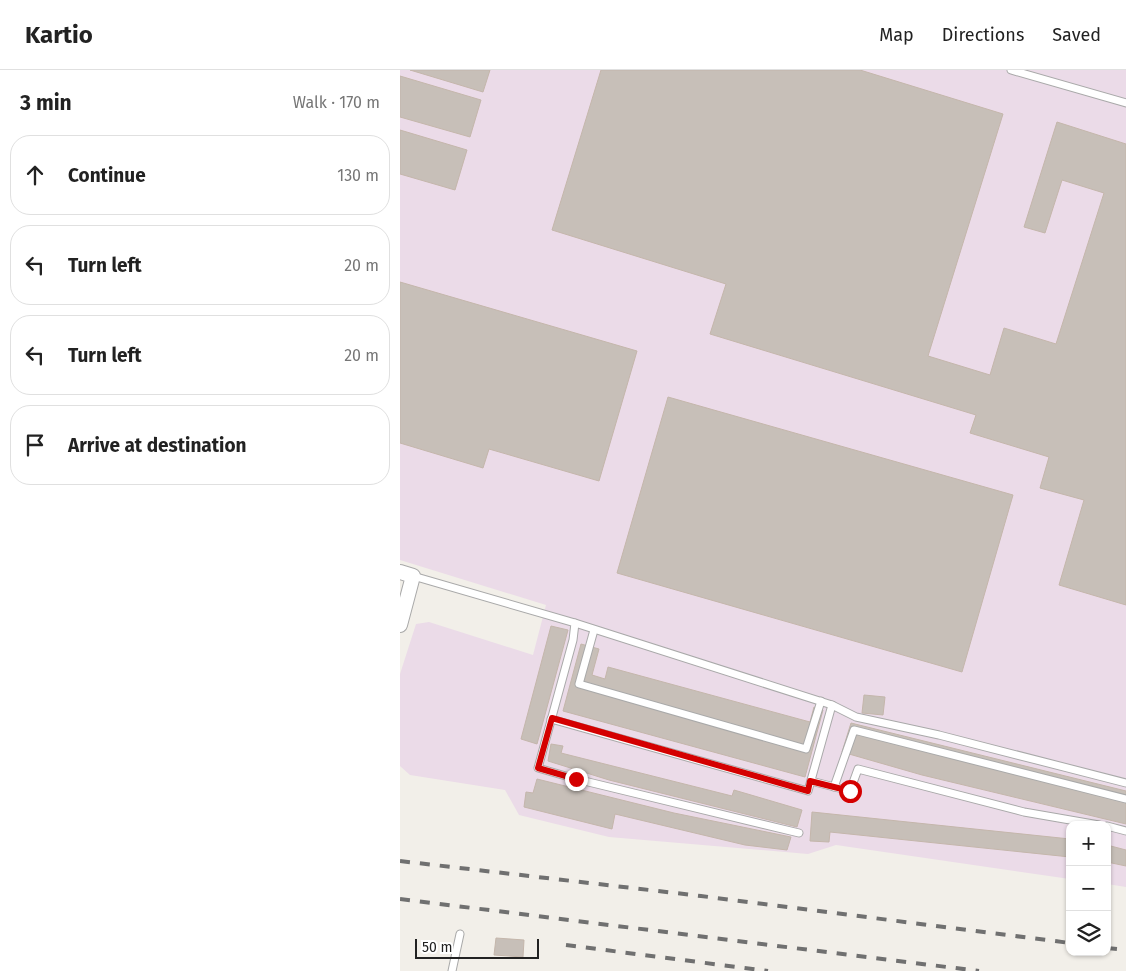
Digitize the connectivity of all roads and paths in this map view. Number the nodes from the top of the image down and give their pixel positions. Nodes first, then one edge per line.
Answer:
1 (1011, 70) edge
2 (1126, 103) edge
3 (407, 574) edge
4 (575, 623) junction
5 (400, 625) edge
6 (594, 630) junction
7 (821, 701) junction
8 (832, 705) junction
9 (552, 718) junction
10 (810, 781) junction
11 (1126, 783) edge
12 (834, 787) junction
13 (1126, 799) edge
14 (1076, 821) edge
15 (1111, 827) edge
16 (1126, 831) edge
17 (799, 833) dead end
18 (460, 934) dead end
19 (452, 971) edge

1 - 2 lane
3 - 4 lane
3 - 5 street
4 - 6 lane
4 - 9 lane
6 - 7 lane
6 - 7 lane
7 - 8 lane
8 - 10 lane
8 - 11 lane
9 - 10 lane
9 - 17 lane
10 - 12 lane
12 - 13 lane
12 - 14 lane
15 - 16 lane
18 - 19 lane

